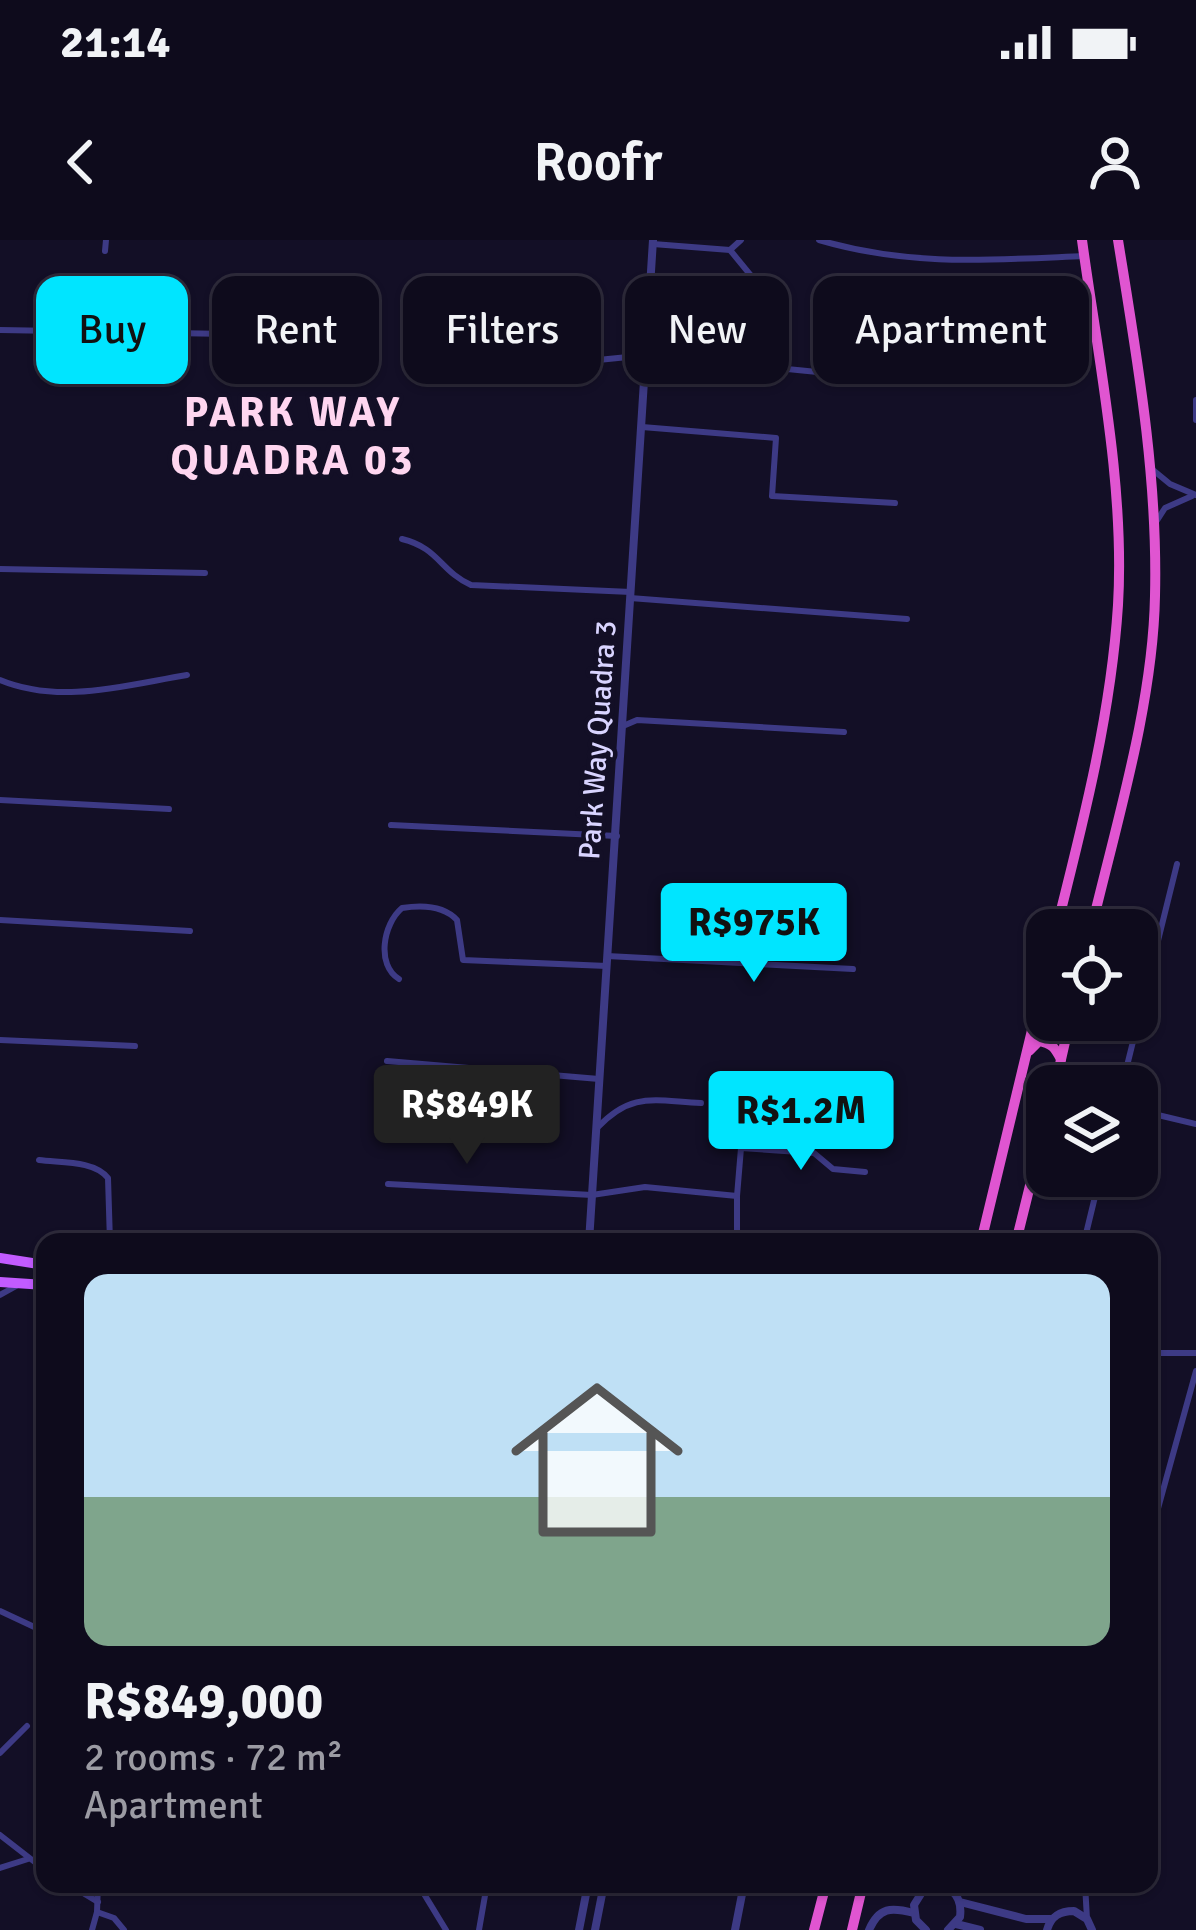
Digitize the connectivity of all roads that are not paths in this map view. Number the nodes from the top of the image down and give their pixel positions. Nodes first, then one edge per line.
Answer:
1 (106, 240) edge
2 (741, 240) edge
3 (819, 240) edge
4 (1082, 240) edge
5 (1118, 240) edge
6 (653, 242) edge
7 (730, 250) junction
8 (105, 251) dead end
9 (1084, 256) junction
10 (651, 276) edge
11 (751, 276) edge
12 (0, 330) edge
13 (212, 334) edge
14 (646, 384) edge
15 (1196, 400) edge
16 (1196, 420) edge
17 (642, 427) junction
18 (1150, 469) junction
19 (1196, 495) edge
20 (895, 503) dead end
21 (1155, 524) junction
22 (402, 539) dead end
23 (0, 569) edge
24 (205, 572) dead end
25 (631, 595) junction
26 (907, 619) dead end
27 (187, 675) dead end
28 (0, 680) edge
29 (624, 711) junction
30 (638, 720) junction
31 (623, 726) junction
32 (844, 732) dead end
33 (0, 800) edge
34 (169, 808) dead end
35 (391, 825) dead end
36 (617, 836) junction
37 (1177, 864) dead end
38 (1061, 909) edge
39 (1096, 909) edge
40 (0, 920) edge
41 (190, 932) dead end
42 (607, 961) junction
43 (853, 969) dead end
44 (399, 979) dead end
45 (0, 1040) edge
46 (1029, 1041) edge
47 (1065, 1041) edge
48 (135, 1046) dead end
49 (1026, 1055) junction
50 (1061, 1059) junction
51 (387, 1061) dead end
52 (1059, 1065) edge
53 (1126, 1065) edge
54 (600, 1079) junction
55 (701, 1103) dead end
56 (1158, 1115) edge
57 (1196, 1124) edge
58 (597, 1128) junction
59 (39, 1160) dead end
60 (865, 1172) dead end
61 (388, 1184) dead end
62 (592, 1195) junction
63 (737, 1196) junction
64 (1027, 1197) edge
65 (1095, 1197) edge
66 (110, 1233) edge
67 (590, 1233) edge
68 (737, 1233) edge
69 (983, 1233) edge
70 (1018, 1233) edge
71 (1086, 1233) edge
72 (0, 1258) edge
73 (36, 1264) edge
74 (0, 1282) edge
75 (21, 1284) junction
76 (36, 1285) edge
77 (0, 1295) edge
78 (1158, 1353) edge
79 (1196, 1353) edge
80 (1196, 1371) edge
81 (1158, 1508) edge
82 (0, 1611) edge
83 (36, 1628) edge
84 (27, 1726) dead end
85 (0, 1753) edge
86 (0, 1835) edge
87 (28, 1859) junction
88 (36, 1864) edge
89 (0, 1868) edge
90 (79, 1893) edge
91 (98, 1893) edge
92 (423, 1893) edge
93 (485, 1893) edge
94 (586, 1893) edge
95 (602, 1893) edge
96 (742, 1893) edge
97 (824, 1893) edge
98 (861, 1893) edge
99 (920, 1893) edge
100 (954, 1893) edge
101 (1086, 1893) edge
102 (960, 1902) junction
103 (97, 1907) junction
104 (583, 1910) junction
105 (914, 1913) junction
106 (998, 1913) junction
107 (598, 1914) junction
108 (1052, 1919) junction
109 (1088, 1919) junction
110 (952, 1927) edge
111 (922, 1928) edge
112 (92, 1930) edge
113 (124, 1930) edge
114 (446, 1930) edge
115 (479, 1930) edge
116 (580, 1930) edge
117 (595, 1930) edge
118 (735, 1930) edge
119 (814, 1930) edge
120 (852, 1930) edge
121 (869, 1930) edge
122 (980, 1930) edge
123 (994, 1930) edge
124 (1047, 1930) edge
125 (1092, 1930) edge

1 - 8 street
2 - 7 street
3 - 9 street
4 - 9 highway
5 - 18 highway
6 - 7 street
6 - 10 street, Park Way Quadra 3
7 - 11 street
9 - 38 highway
12 - 13 street
14 - 17 street, Park Way Quadra 3
15 - 16 street
17 - 20 street
17 - 25 street, Park Way Quadra 3
18 - 19 street
18 - 21 highway
19 - 21 street
21 - 39 highway
22 - 25 street
23 - 24 street
25 - 26 street
25 - 29 street, Park Way Quadra 3
27 - 28 street
29 - 30 street
29 - 31 street, Park Way Quadra 3
30 - 31 street
30 - 32 street
31 - 36 street, Park Way Quadra 3
33 - 34 street
35 - 36 street
36 - 42 street, Park Way Quadra 3
37 - 53 street
40 - 41 street
42 - 43 street
42 - 44 street
42 - 54 street, Park Way Quadra 3
45 - 48 street
46 - 49 highway
47 - 50 highway
49 - 50 highway
49 - 69 highway
50 - 52 highway
51 - 54 street
54 - 58 street, Park Way Quadra 3
55 - 58 street
56 - 57 street
58 - 62 street, Park Way Quadra 3
59 - 66 street
60 - 63 street
61 - 62 street
62 - 63 street
62 - 67 street, Park Way Quadra 3
63 - 68 street
64 - 70 highway
65 - 71 street
72 - 73 main road
74 - 75 main road
75 - 76 main road
75 - 77 street
78 - 79 street
80 - 81 street
82 - 83 street
84 - 85 street
86 - 87 street
87 - 88 street
87 - 89 street
90 - 103 street
91 - 103 street
92 - 114 street
93 - 115 street
94 - 104 street
95 - 107 street
96 - 118 street
97 - 119 highway
98 - 120 highway
99 - 105 street
100 - 102 street
101 - 109 street
102 - 106 street
102 - 110 street
103 - 112 street
103 - 113 street
104 - 107 street
104 - 116 street
105 - 111 street
105 - 121 street
106 - 108 street
106 - 123 street
107 - 117 street
108 - 109 street
108 - 124 street
109 - 125 street
110 - 122 street

